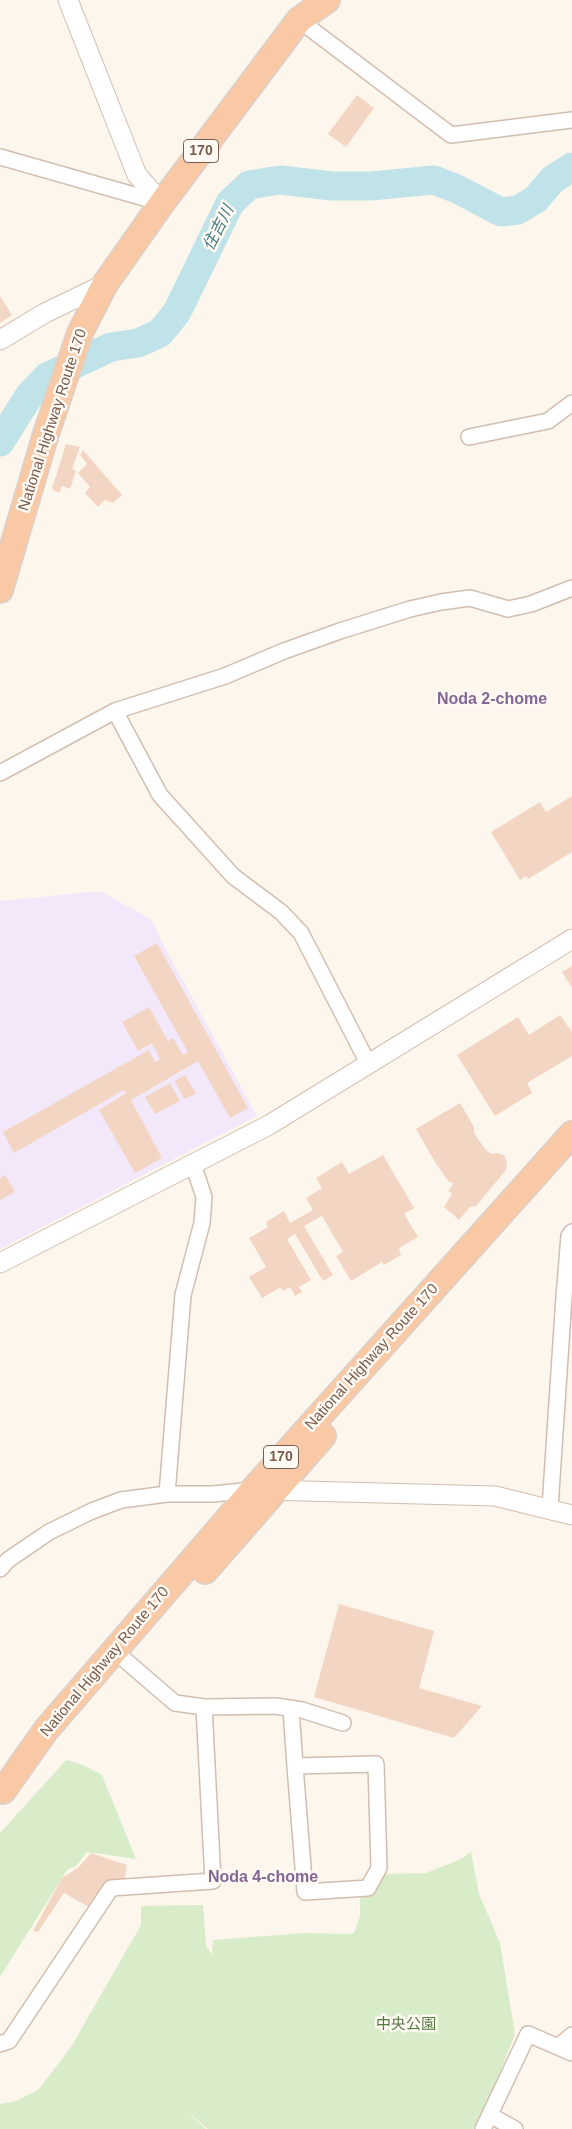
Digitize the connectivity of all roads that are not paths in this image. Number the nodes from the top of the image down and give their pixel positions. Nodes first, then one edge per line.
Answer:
1 (68, 0) edge
2 (327, 0) edge
3 (299, 20) junction
4 (572, 120) edge
5 (0, 158) edge
6 (162, 203) junction
7 (105, 284) junction
8 (0, 340) edge
9 (572, 403) edge
10 (469, 437) dead end
11 (572, 588) edge
12 (0, 590) edge
13 (116, 711) junction
14 (0, 773) edge
15 (572, 940) edge
16 (369, 1065) junction
17 (572, 1134) edge
18 (572, 1156) edge
19 (194, 1164) junction
20 (572, 1232) edge
21 (0, 1263) edge
22 (264, 1490) junction
23 (167, 1494) junction
24 (550, 1508) junction
25 (572, 1515) edge
26 (0, 1570) edge
27 (125, 1660) junction
28 (204, 1707) junction
29 (291, 1709) junction
30 (343, 1723) dead end
31 (296, 1766) junction
32 (1, 1792) edge
33 (572, 2035) edge
34 (0, 2044) edge
35 (565, 2050) edge
36 (486, 2122) edge
37 (515, 2129) edge

1 - 6 street
2 - 3 highway, National Highway Route 170 / 170
3 - 4 street
3 - 6 highway, National Highway Route 170 / 170
5 - 6 street
6 - 7 highway, National Highway Route 170 / 170
7 - 8 street
7 - 12 highway, National Highway Route 170 / 170
9 - 10 street
11 - 13 street
13 - 14 street
13 - 16 street
15 - 16 street
16 - 19 street
17 - 22 highway, National Highway Route 170 / 170
18 - 22 highway, National Highway Route 170 / 170
19 - 21 street
19 - 23 street
20 - 24 street
22 - 23 street
22 - 24 street
22 - 27 highway, National Highway Route 170 / 170
22 - 32 highway, National Highway Route 170 / 170
23 - 26 street
24 - 25 street
27 - 28 street
27 - 32 highway, National Highway Route 170 / 170
28 - 29 street
28 - 34 street
29 - 30 street
29 - 31 street
31 - 31 street
33 - 35 street
35 - 36 street
36 - 37 street

